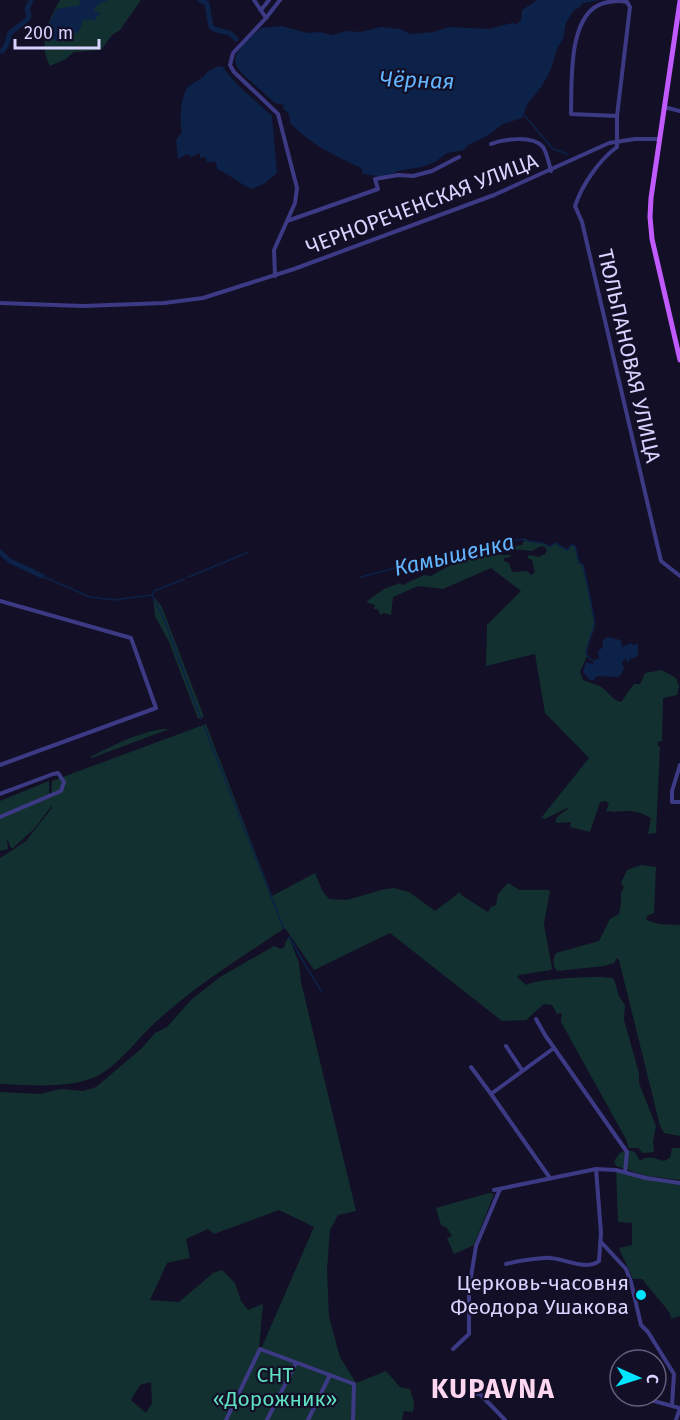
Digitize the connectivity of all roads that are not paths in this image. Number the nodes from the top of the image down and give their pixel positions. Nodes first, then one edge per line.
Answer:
1 (254, 0) edge
2 (269, 0) edge
3 (280, 0) edge
4 (680, 1) edge
5 (261, 10) junction
6 (266, 18) junction
7 (664, 107) junction
8 (680, 111) edge
9 (617, 116) junction
10 (660, 139) junction
11 (491, 144) dead end
12 (616, 144) junction
13 (459, 157) dead end
14 (551, 171) junction
15 (287, 222) junction
16 (275, 276) junction
17 (0, 303) edge
18 (680, 360) edge
19 (680, 576) edge
20 (0, 601) edge
21 (0, 765) edge
22 (680, 765) edge
23 (0, 794) edge
24 (680, 802) edge
25 (0, 817) edge
26 (536, 1019) dead end
27 (506, 1046) dead end
28 (554, 1048) junction
29 (471, 1067) dead end
30 (522, 1070) junction
31 (491, 1094) junction
32 (596, 1169) junction
33 (626, 1172) junction
34 (550, 1178) junction
35 (680, 1183) edge
36 (501, 1188) junction
37 (494, 1190) dead end
38 (601, 1242) junction
39 (506, 1264) dead end
40 (453, 1349) dead end
41 (296, 1362) junction
42 (330, 1375) junction
43 (475, 1394) dead end
44 (668, 1404) edge
45 (672, 1405) junction
46 (680, 1408) edge
47 (226, 1420) edge
48 (267, 1420) edge
49 (308, 1420) edge
50 (353, 1420) edge
51 (505, 1420) edge
52 (676, 1420) edge

1 - 5 street
2 - 5 street
3 - 6 street
4 - 7 main road
5 - 6 street
6 - 15 street
7 - 8 street
7 - 10 main road
9 - 9 street
9 - 12 street
10 - 12 street, ЧЕРНОРЕЧЕНСКАЯ УЛИЦА
10 - 18 main road
11 - 14 street
12 - 14 street, ЧЕРНОРЕЧЕНСКАЯ УЛИЦА
12 - 19 street, ТЮЛЬПАНОВАЯ УЛИЦА
13 - 15 street
14 - 16 street, ЧЕРНОРЕЧЕНСКАЯ УЛИЦА
15 - 16 street
16 - 17 street, ЧЕРНОРЕЧЕНСКАЯ УЛИЦА
20 - 21 street
22 - 24 street
23 - 25 street
26 - 28 street
27 - 30 street
28 - 30 street
28 - 33 street
29 - 31 street
30 - 31 street
31 - 34 street
32 - 33 street
32 - 34 street
32 - 38 street
33 - 35 street
34 - 36 street
36 - 37 street
36 - 40 street
38 - 39 street
38 - 45 street
41 - 42 street
41 - 47 street
41 - 48 street
42 - 49 street
42 - 50 street
43 - 51 street
44 - 45 street
45 - 46 street
46 - 52 street

